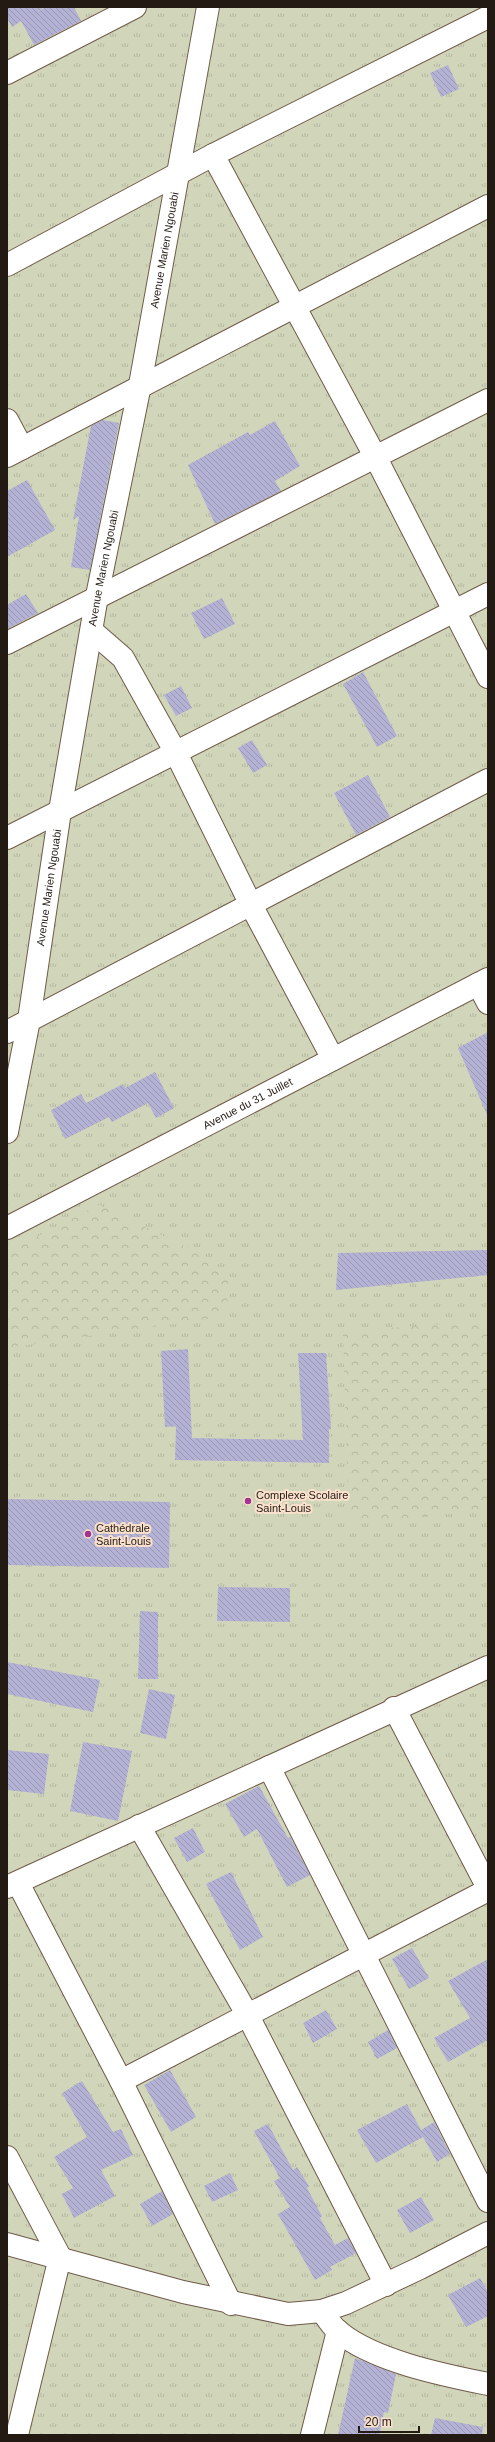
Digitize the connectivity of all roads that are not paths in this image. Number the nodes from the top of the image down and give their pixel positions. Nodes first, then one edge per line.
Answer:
1 (135, 7) edge
2 (208, 7) edge
3 (488, 16) edge
4 (7, 73) edge
5 (213, 155) junction
6 (177, 175) junction
7 (488, 206) edge
8 (7, 265) edge
9 (295, 308) junction
10 (140, 385) junction
11 (488, 400) edge
12 (7, 420) edge
13 (15, 452) edge
14 (376, 458) junction
15 (488, 594) edge
16 (97, 596) junction
17 (454, 612) junction
18 (92, 631) junction
19 (7, 643) edge
20 (488, 678) edge
21 (176, 753) junction
22 (488, 780) edge
23 (60, 811) junction
24 (7, 838) edge
25 (251, 905) junction
26 (483, 981) edge
27 (488, 1003) edge
28 (29, 1020) junction
29 (7, 1032) edge
30 (333, 1059) junction
31 (7, 1132) edge
32 (7, 1228) edge
33 (488, 1667) edge
34 (394, 1708) junction
35 (269, 1767) junction
36 (139, 1826) junction
37 (12, 1885) edge
38 (488, 1889) edge
39 (364, 1954) junction
40 (247, 2014) junction
41 (121, 2081) junction
42 (7, 2157) edge
43 (488, 2201) edge
44 (488, 2233) edge
45 (7, 2244) edge
46 (60, 2257) junction
47 (386, 2285) junction
48 (231, 2304) junction
49 (322, 2311) junction
50 (338, 2331) junction
51 (488, 2384) edge
52 (17, 2435) edge
53 (312, 2435) edge

1 - 4 street
2 - 6 street, Avenue Marien Ngouabi
3 - 5 street
5 - 6 street
5 - 9 street
6 - 8 street
6 - 10 street, Avenue Marien Ngouabi
7 - 9 street
9 - 10 street
9 - 14 street
10 - 13 street
10 - 16 street, Avenue Marien Ngouabi
11 - 14 street
12 - 13 street
14 - 16 street
14 - 17 street
15 - 17 street
16 - 18 street, Avenue Marien Ngouabi
16 - 19 street
17 - 20 street
17 - 21 street
18 - 21 street
18 - 23 street, Avenue Marien Ngouabi
21 - 23 street
21 - 25 street
22 - 25 street
23 - 24 street
23 - 28 street, Avenue Marien Ngouabi
25 - 28 street
25 - 30 street
26 - 27 street
26 - 30 street, Avenue du 31 Juillet
28 - 29 street
28 - 31 street, Avenue Marien Ngouabi
30 - 32 street, Avenue du 31 Juillet
33 - 34 street
34 - 35 street
34 - 38 street
35 - 36 street
35 - 39 street
36 - 37 street
36 - 40 street
37 - 41 street
38 - 39 street
39 - 40 street
39 - 43 street
40 - 41 street
40 - 47 street
41 - 48 street
42 - 46 street
44 - 47 street
45 - 46 street
46 - 48 street
46 - 52 street
47 - 49 street
48 - 49 street
49 - 50 street
50 - 51 street
50 - 53 street

